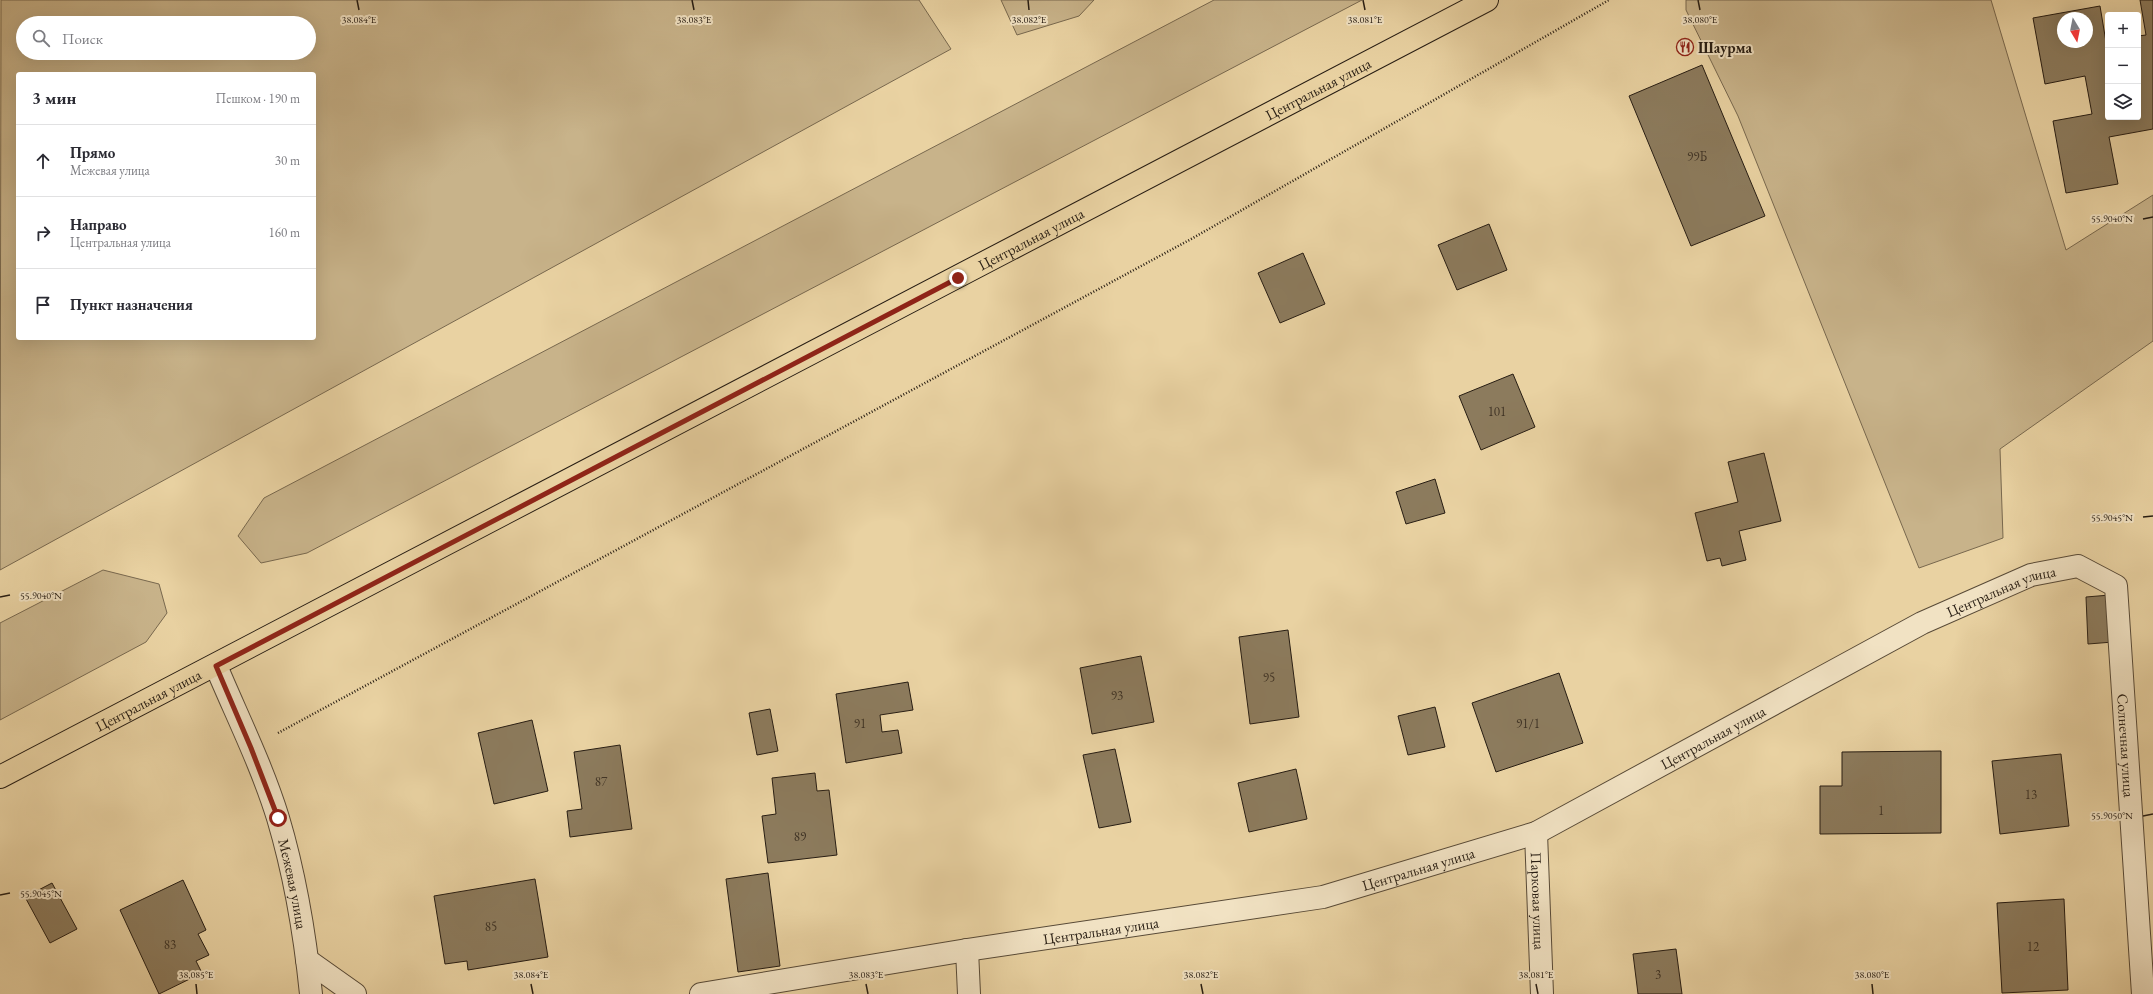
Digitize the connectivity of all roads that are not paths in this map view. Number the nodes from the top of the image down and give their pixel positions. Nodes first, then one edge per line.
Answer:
1 (1486, 0) edge
2 (2078, 566) joint
3 (216, 666) junction
4 (0, 777) edge
5 (1536, 833) junction
6 (2146, 933) edge
7 (967, 950) junction
8 (307, 960) junction
9 (311, 994) edge
10 (355, 994) edge
11 (701, 994) edge
12 (969, 994) edge
13 (1542, 994) edge
14 (2143, 994) edge

1 - 3 main road, Центральная улица
2 - 5 street, Центральная улица
2 - 6 street, Солнечная улица
3 - 4 main road, Центральная улица
3 - 8 street, Межевая улица
5 - 7 street, Центральная улица
5 - 13 street, Парковая улица
6 - 14 street, Солнечная улица
7 - 11 street, Центральная улица
7 - 12 street
8 - 9 street, Межевая улица
8 - 10 street

